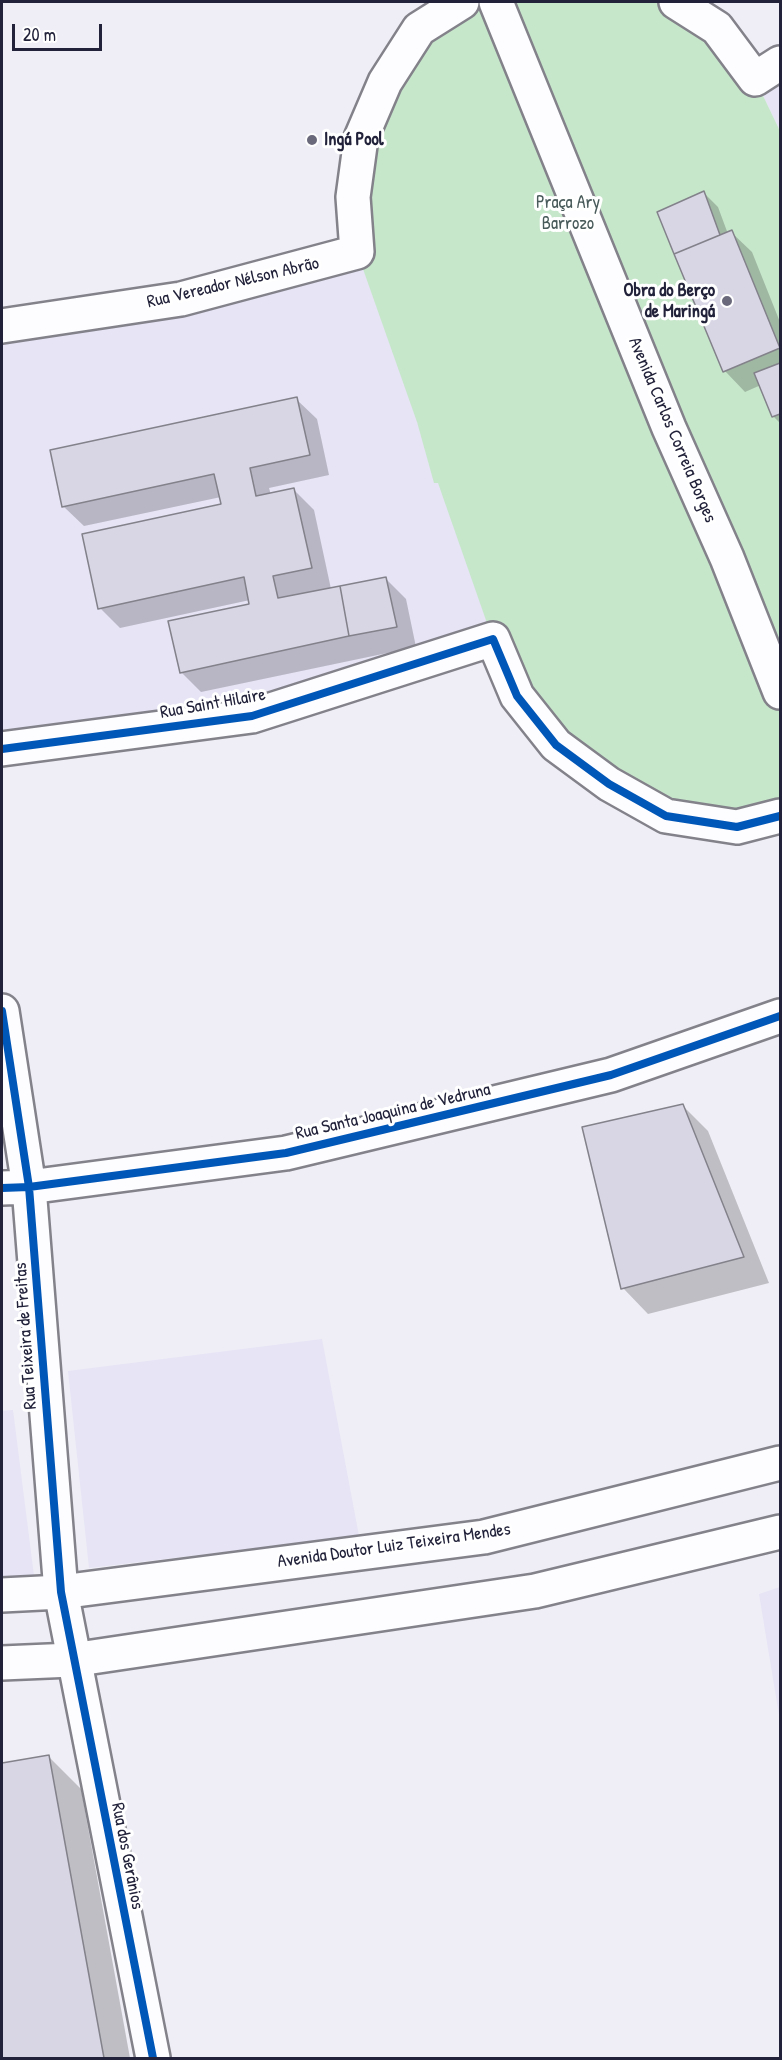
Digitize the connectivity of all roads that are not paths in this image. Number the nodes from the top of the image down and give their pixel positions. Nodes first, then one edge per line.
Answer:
1 (462, 2) edge
2 (496, 2) edge
3 (676, 2) edge
4 (768, 71) edge
5 (2, 326) edge
6 (780, 692) edge
7 (2, 749) edge
8 (780, 816) edge
9 (2, 1011) edge
10 (780, 1016) edge
11 (15, 1188) edge
12 (780, 1463) edge
13 (780, 1532) edge
14 (61, 1592) junction
15 (2, 1595) edge
16 (72, 1660) junction
17 (2, 1663) edge
18 (153, 2058) edge

1 - 5 street, Rua Vereador Nélson Abrão
2 - 6 street, Avenida Carlos Correia Borges
3 - 4 street
7 - 8 street, Rua Saint Hilaire
9 - 11 street, Rua Teixeira de Freitas
10 - 11 street, Rua Santa Joaquina de Vedruna
11 - 14 street, Rua Teixeira de Freitas
12 - 14 street, Avenida Doutor Luiz Teixeira Mendes
13 - 16 street
14 - 15 street, Avenida Doutor Luiz Teixeira Mendes
14 - 16 street, Rua Teixeira de Freitas
16 - 17 street
16 - 18 street, Rua dos Gerânios

